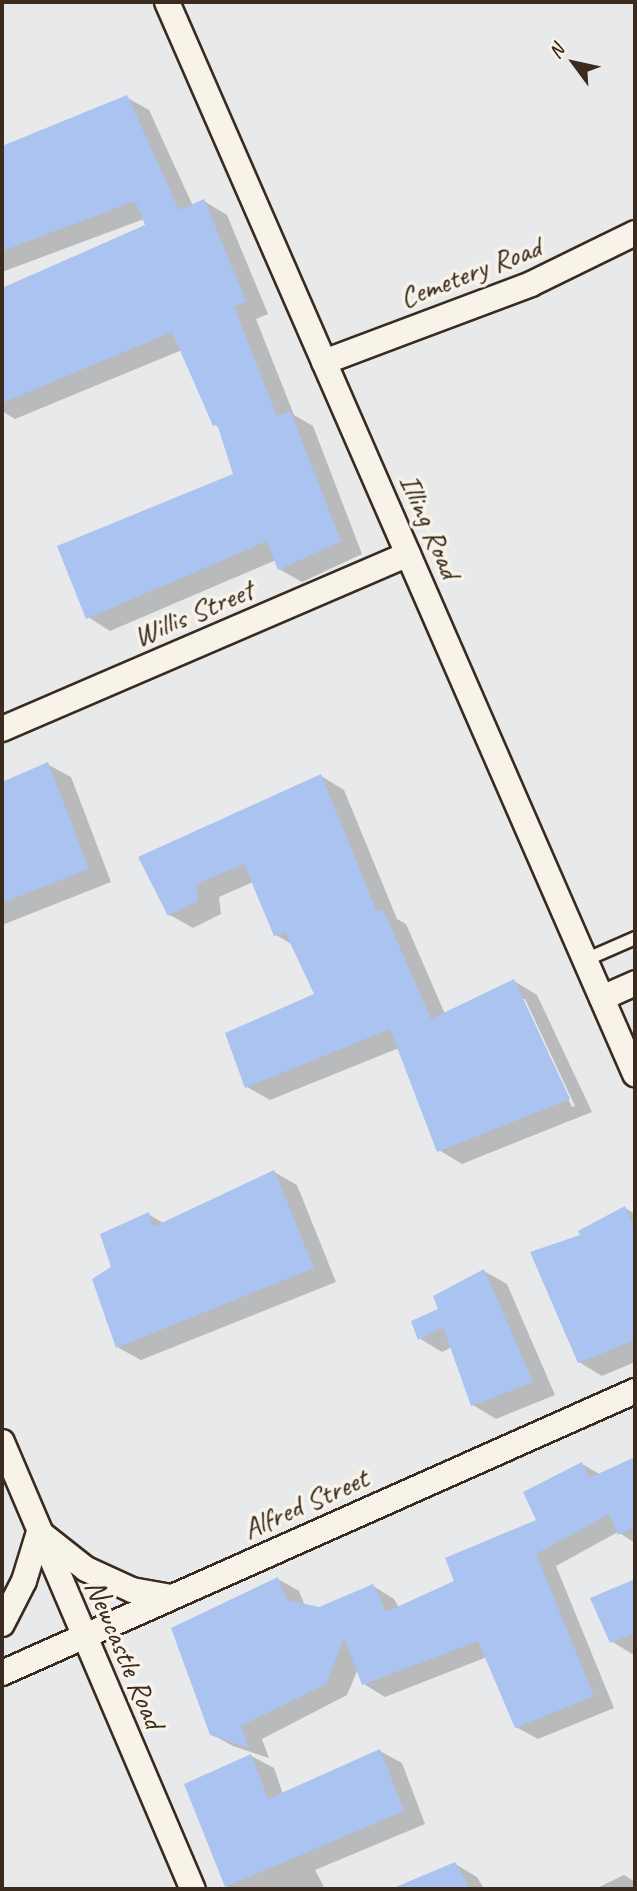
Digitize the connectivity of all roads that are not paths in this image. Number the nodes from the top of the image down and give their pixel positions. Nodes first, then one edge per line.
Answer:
1 (167, 2) edge
2 (635, 233) edge
3 (324, 362) junction
4 (408, 554) junction
5 (2, 729) edge
6 (635, 938) edge
7 (585, 960) junction
8 (635, 983) edge
9 (602, 998) junction
10 (628, 1036) edge
11 (635, 1074) edge
12 (635, 1391) edge
13 (2, 1442) edge
14 (39, 1532) junction
15 (171, 1597) junction
16 (2, 1624) edge
17 (82, 1636) junction
18 (2, 1673) edge
19 (193, 1889) edge

1 - 3 street, Illing Road
2 - 3 street, Cemetery Road
3 - 4 street, Illing Road
4 - 5 street, Willis Street
4 - 7 street, Illing Road
6 - 7 lane
7 - 9 street, Illing Road
8 - 9 street
9 - 10 street, Illing Road
10 - 11 street, Illing Road
12 - 15 street, Alfred Street
13 - 14 street, Newcastle Road
14 - 15 street
14 - 16 street
14 - 17 street, Newcastle Road
15 - 17 street, Alfred Street
17 - 18 street, Alfred Street
17 - 19 street, Newcastle Road

